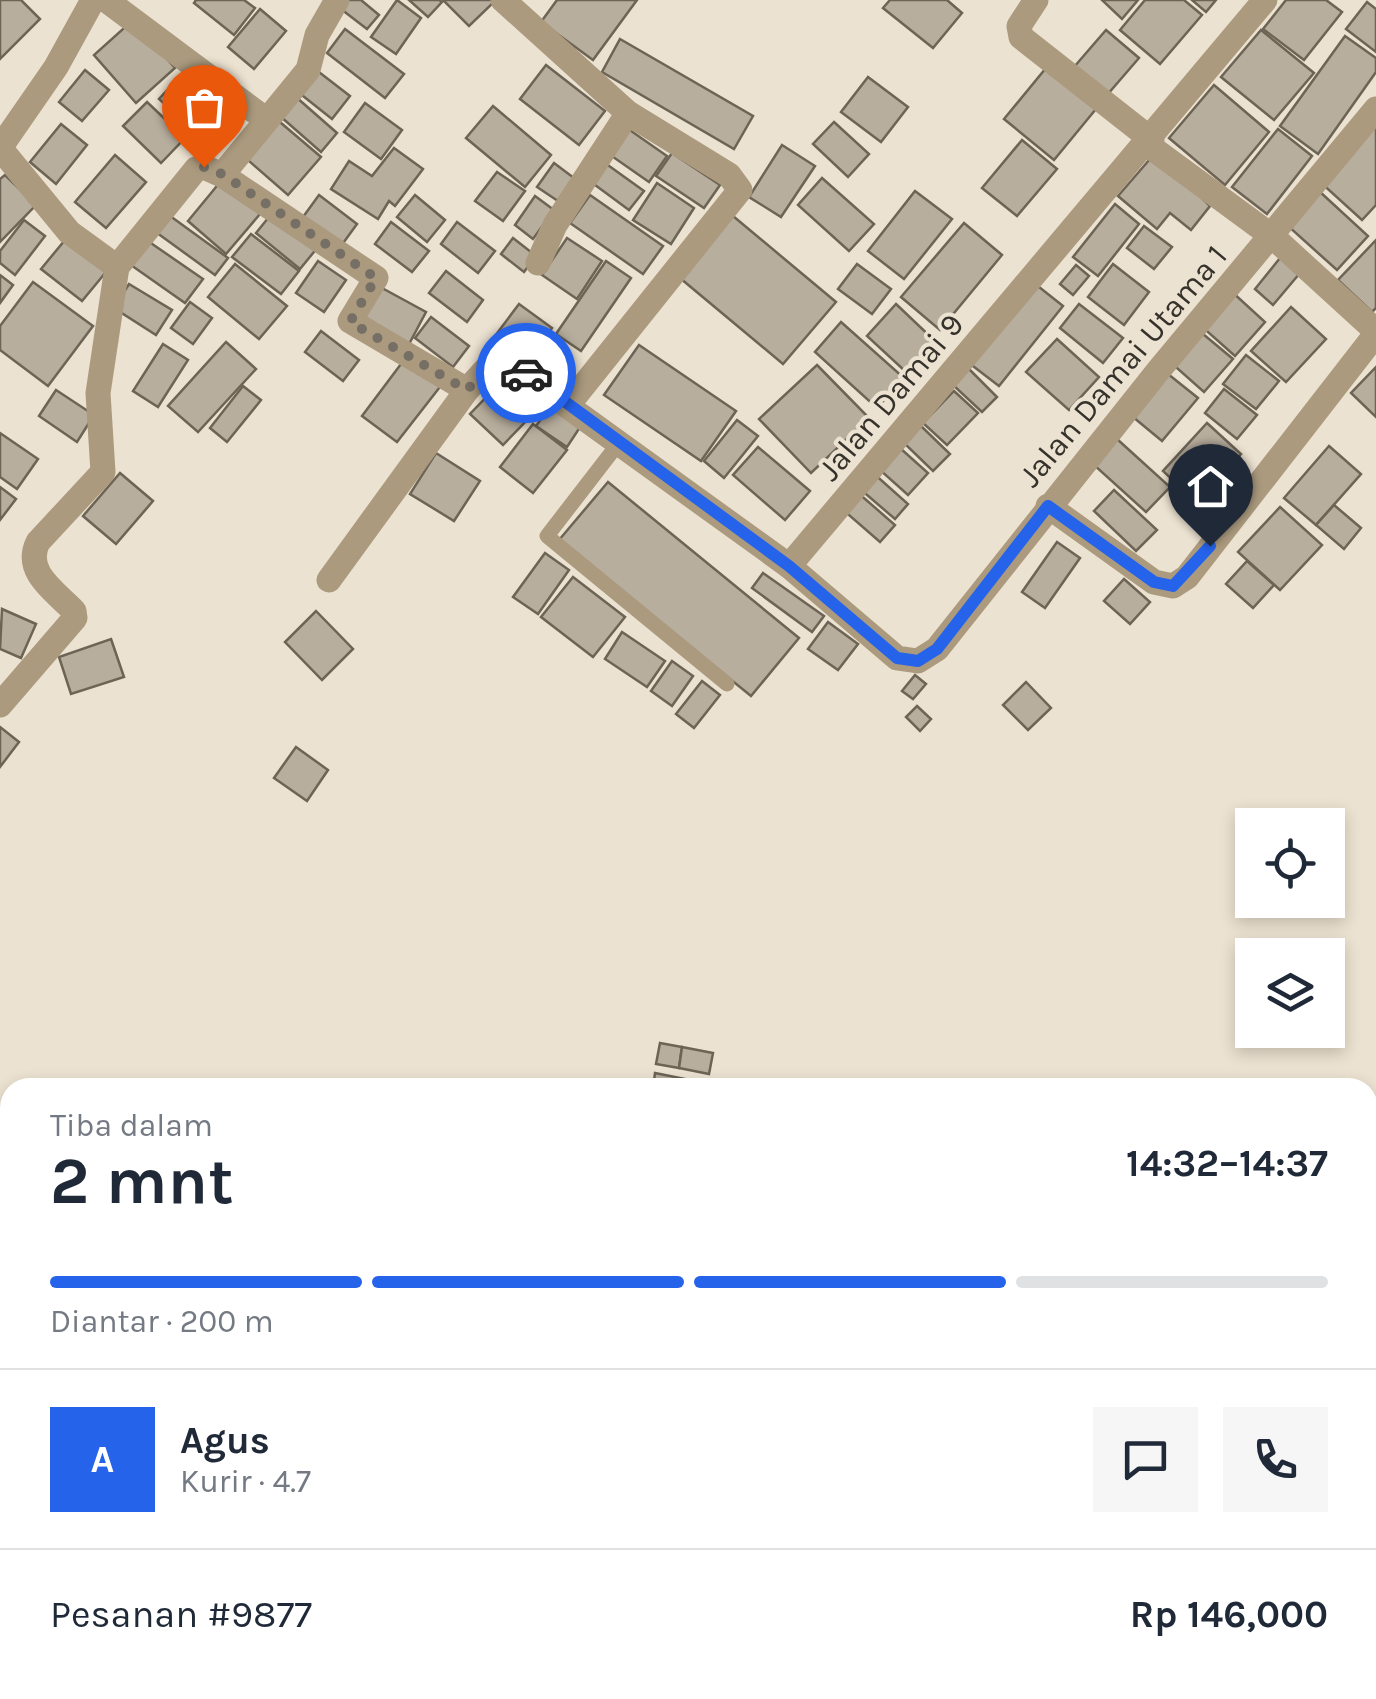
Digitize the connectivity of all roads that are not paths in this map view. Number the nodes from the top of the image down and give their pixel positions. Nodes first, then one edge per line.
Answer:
1 (93, 0) edge
2 (106, 0) edge
3 (337, 0) edge
4 (503, 0) edge
5 (1036, 0) edge
6 (1266, 0) edge
7 (1376, 109) edge
8 (628, 113) junction
9 (264, 118) junction
10 (1150, 142) junction
11 (0, 148) edge
12 (222, 174) junction
13 (1273, 237) junction
14 (538, 263) dead end
15 (117, 268) junction
16 (1376, 333) edge
17 (467, 390) junction
18 (568, 405) junction
19 (618, 444) junction
20 (1048, 506) junction
21 (789, 566) junction
22 (329, 580) dead end
23 (727, 684) dead end
24 (0, 706) edge

1 - 11 street
2 - 9 street
3 - 9 street
4 - 8 street
5 - 10 street
6 - 10 street, Jalan Damai 9
7 - 13 street, Jalan Damai Utama 1
8 - 14 street
8 - 18 street
9 - 12 street
10 - 13 street
10 - 21 street, Jalan Damai 9
11 - 15 street
12 - 15 street
12 - 17 street
13 - 16 street
13 - 20 street, Jalan Damai Utama 1
15 - 24 street
16 - 20 street
17 - 18 street
17 - 22 street
18 - 19 street
19 - 21 street
19 - 23 lane
20 - 21 street, Jalan Damai Utama 1

